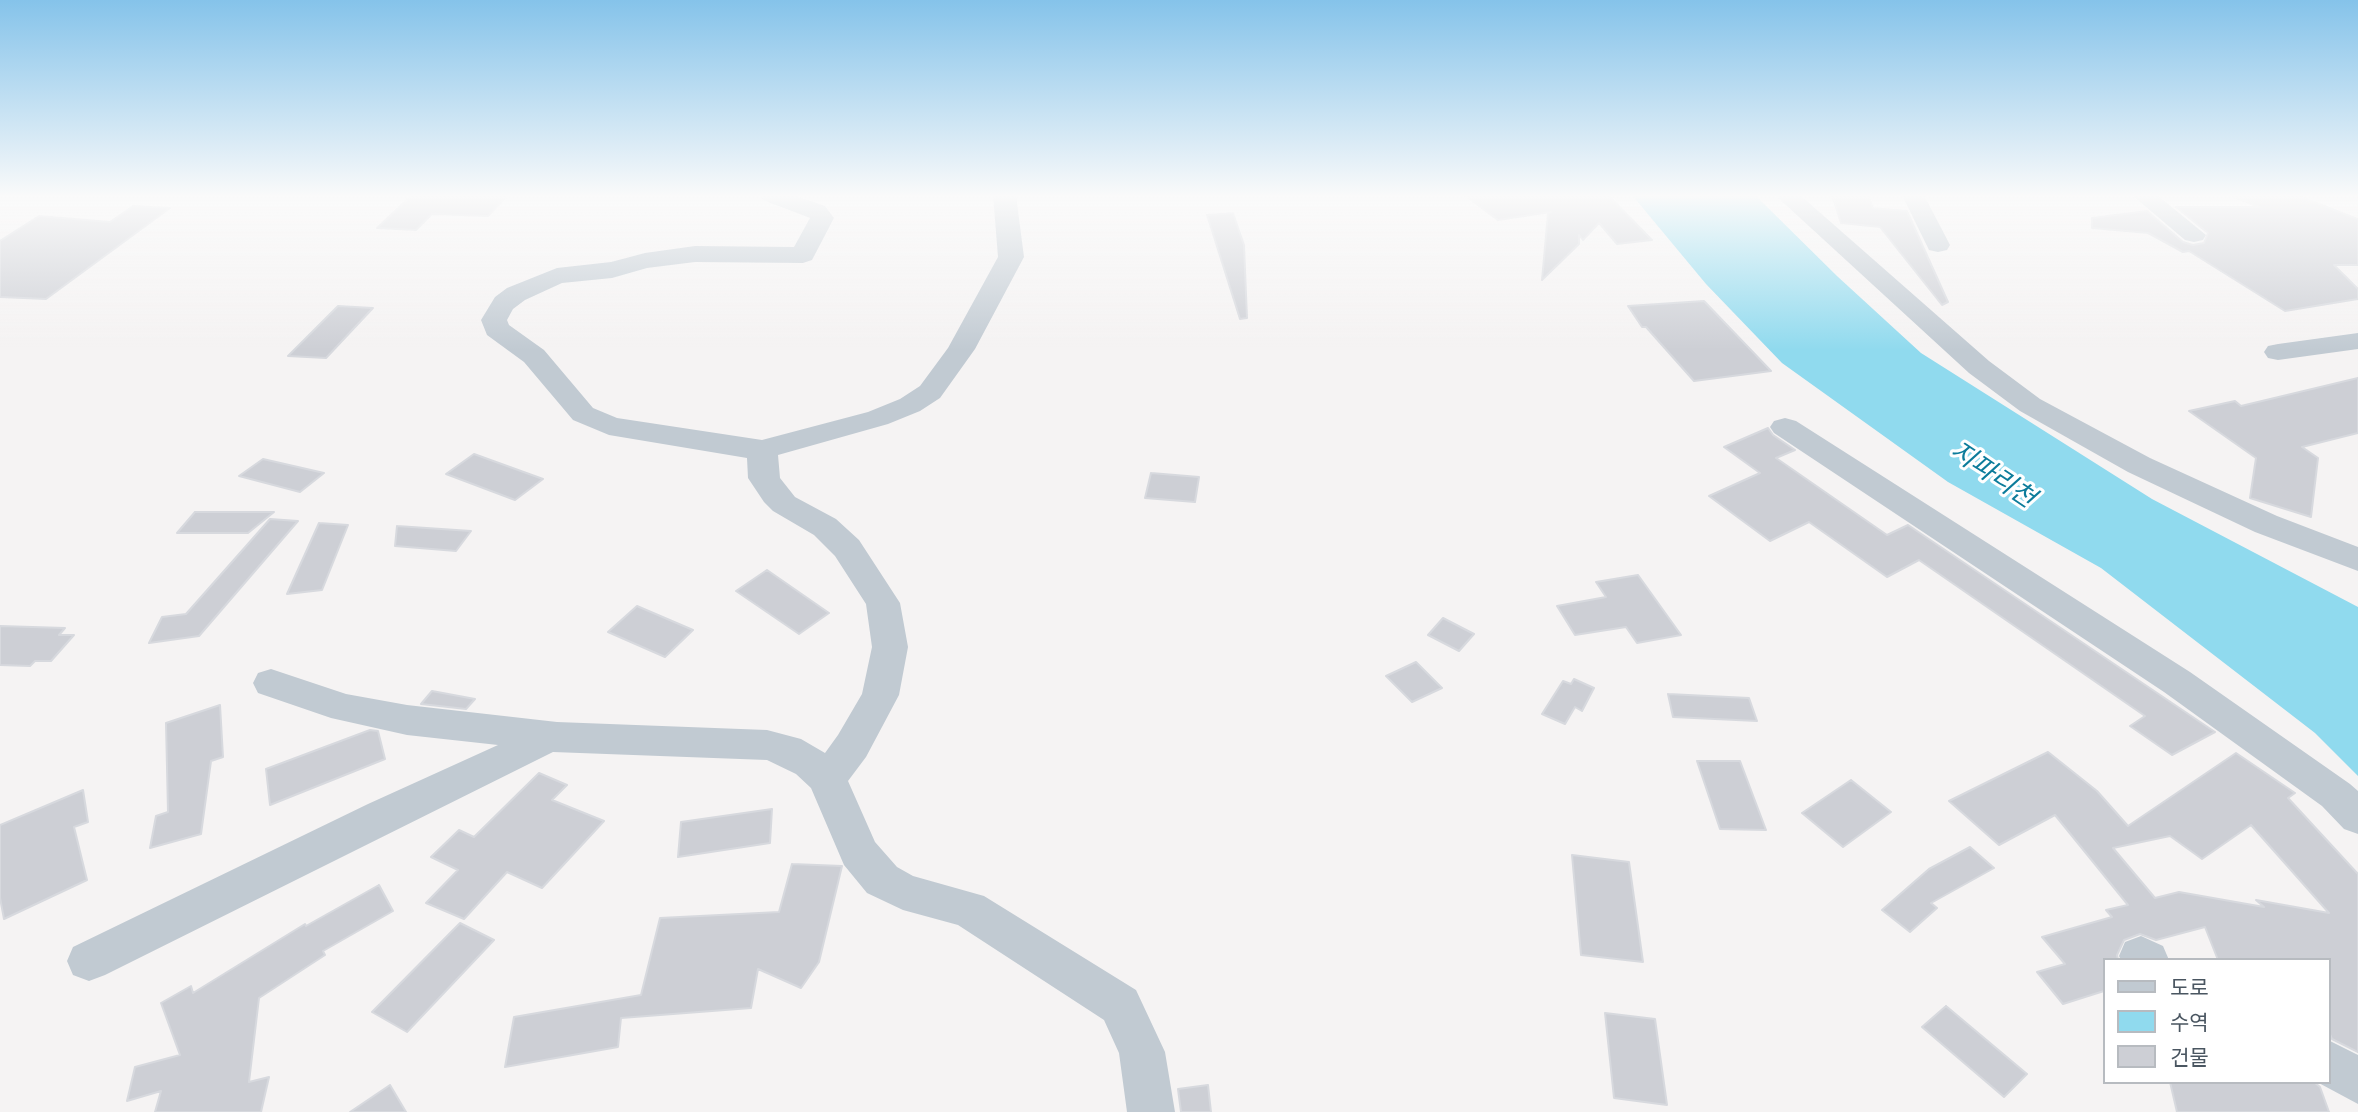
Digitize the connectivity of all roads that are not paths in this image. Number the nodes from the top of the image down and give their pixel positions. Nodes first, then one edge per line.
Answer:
1 (807, 247) edge
2 (1011, 247) edge
3 (1844, 247) edge
4 (2358, 341) edge
5 (2278, 352) dead end
6 (1785, 427) dead end
7 (762, 450) junction
8 (2358, 559) edge
9 (271, 683) dead end
10 (549, 736) junction
11 (827, 779) junction
12 (2358, 817) edge
13 (89, 961) dead end
14 (2330, 1064) edge
15 (2358, 1081) edge
16 (1151, 1112) edge

1 - 7 street
2 - 7 street
3 - 8 street
4 - 5 street
6 - 12 street
7 - 11 street
9 - 10 street
10 - 11 street
10 - 13 street
11 - 16 street
14 - 15 street

